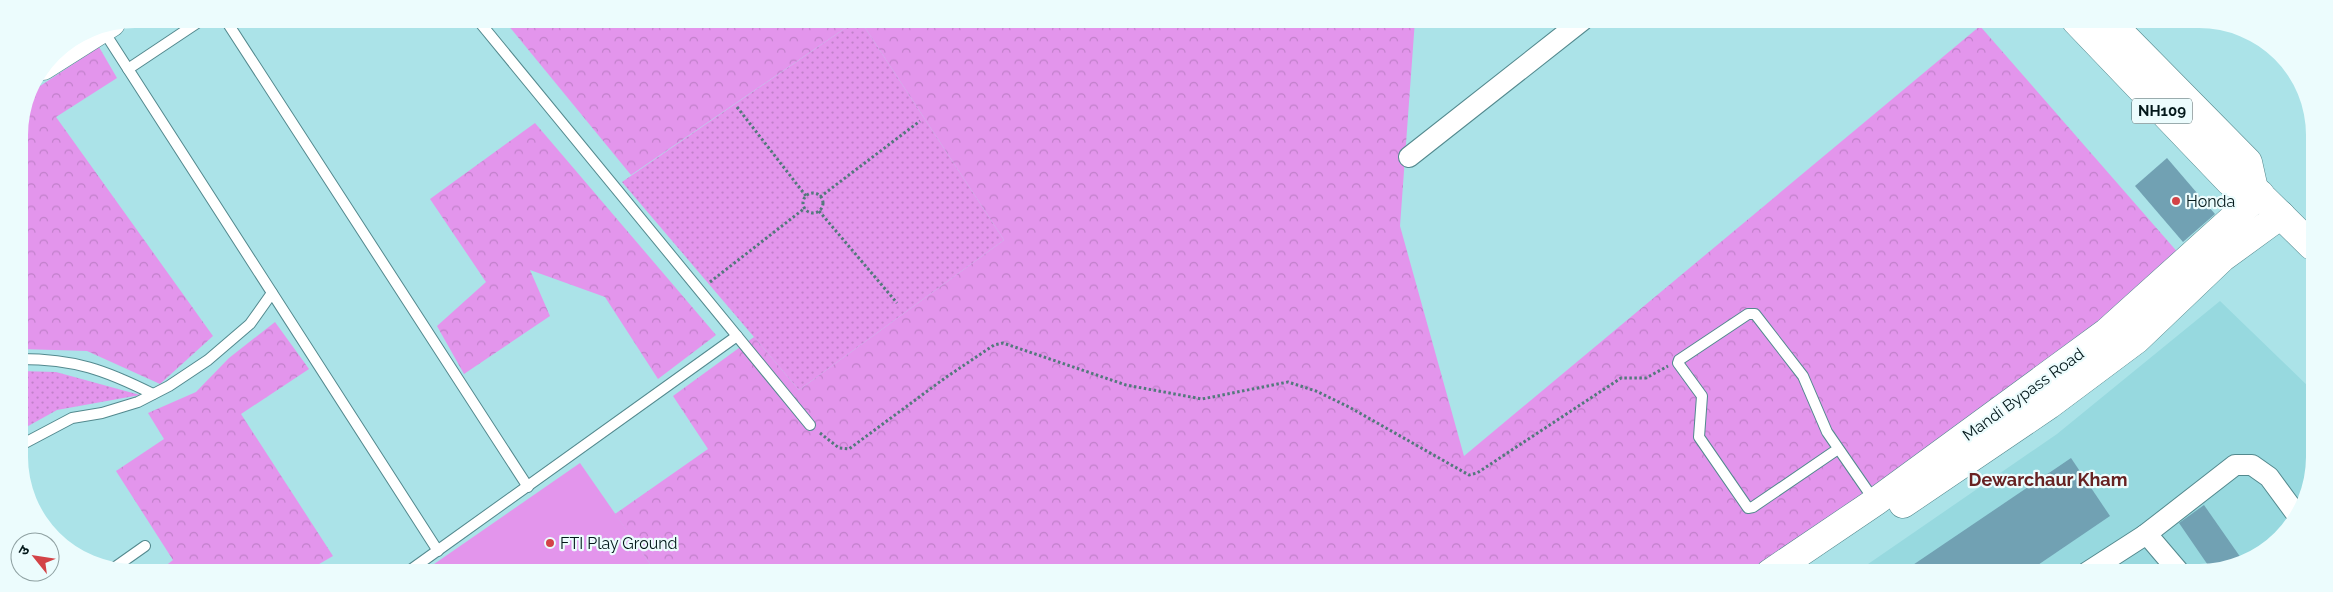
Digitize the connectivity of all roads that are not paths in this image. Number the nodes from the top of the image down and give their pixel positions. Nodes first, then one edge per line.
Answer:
1 (189, 28) edge
2 (231, 28) edge
3 (484, 28) edge
4 (1573, 28) edge
5 (2083, 28) edge
6 (2116, 28) edge
7 (109, 31) edge
8 (128, 68) junction
9 (1409, 157) dead end
10 (2257, 191) junction
11 (2280, 216) junction
12 (2306, 240) edge
13 (272, 293) junction
14 (737, 336) junction
15 (28, 359) edge
16 (153, 394) junction
17 (810, 425) road end
18 (28, 441) edge
19 (1838, 449) junction
20 (528, 487) junction
21 (1875, 502) junction
22 (2292, 509) edge
23 (2146, 535) junction
24 (146, 546) dead end
25 (438, 552) junction
26 (121, 563) edge
27 (420, 564) edge
28 (1783, 564) edge
29 (1815, 564) edge
30 (2100, 564) edge
31 (2173, 564) edge

1 - 8 lane
2 - 20 lane
3 - 14 lane
4 - 9 street
5 - 10 main road, NH109
6 - 10 main road, NH109
7 - 8 lane
8 - 13 lane
10 - 11 main road, NH109
10 - 21 main road, Mandi Bypass Road
11 - 12 main road, NH109
11 - 29 main road, Mandi Bypass Road
13 - 16 lane
13 - 25 lane
14 - 17 lane
14 - 20 lane
15 - 16 lane
16 - 18 lane
19 - 19 lane
19 - 21 lane
20 - 25 lane
21 - 28 main road, Mandi Bypass Road
22 - 23 street
23 - 30 street
23 - 31 street
24 - 26 lane
25 - 27 lane

